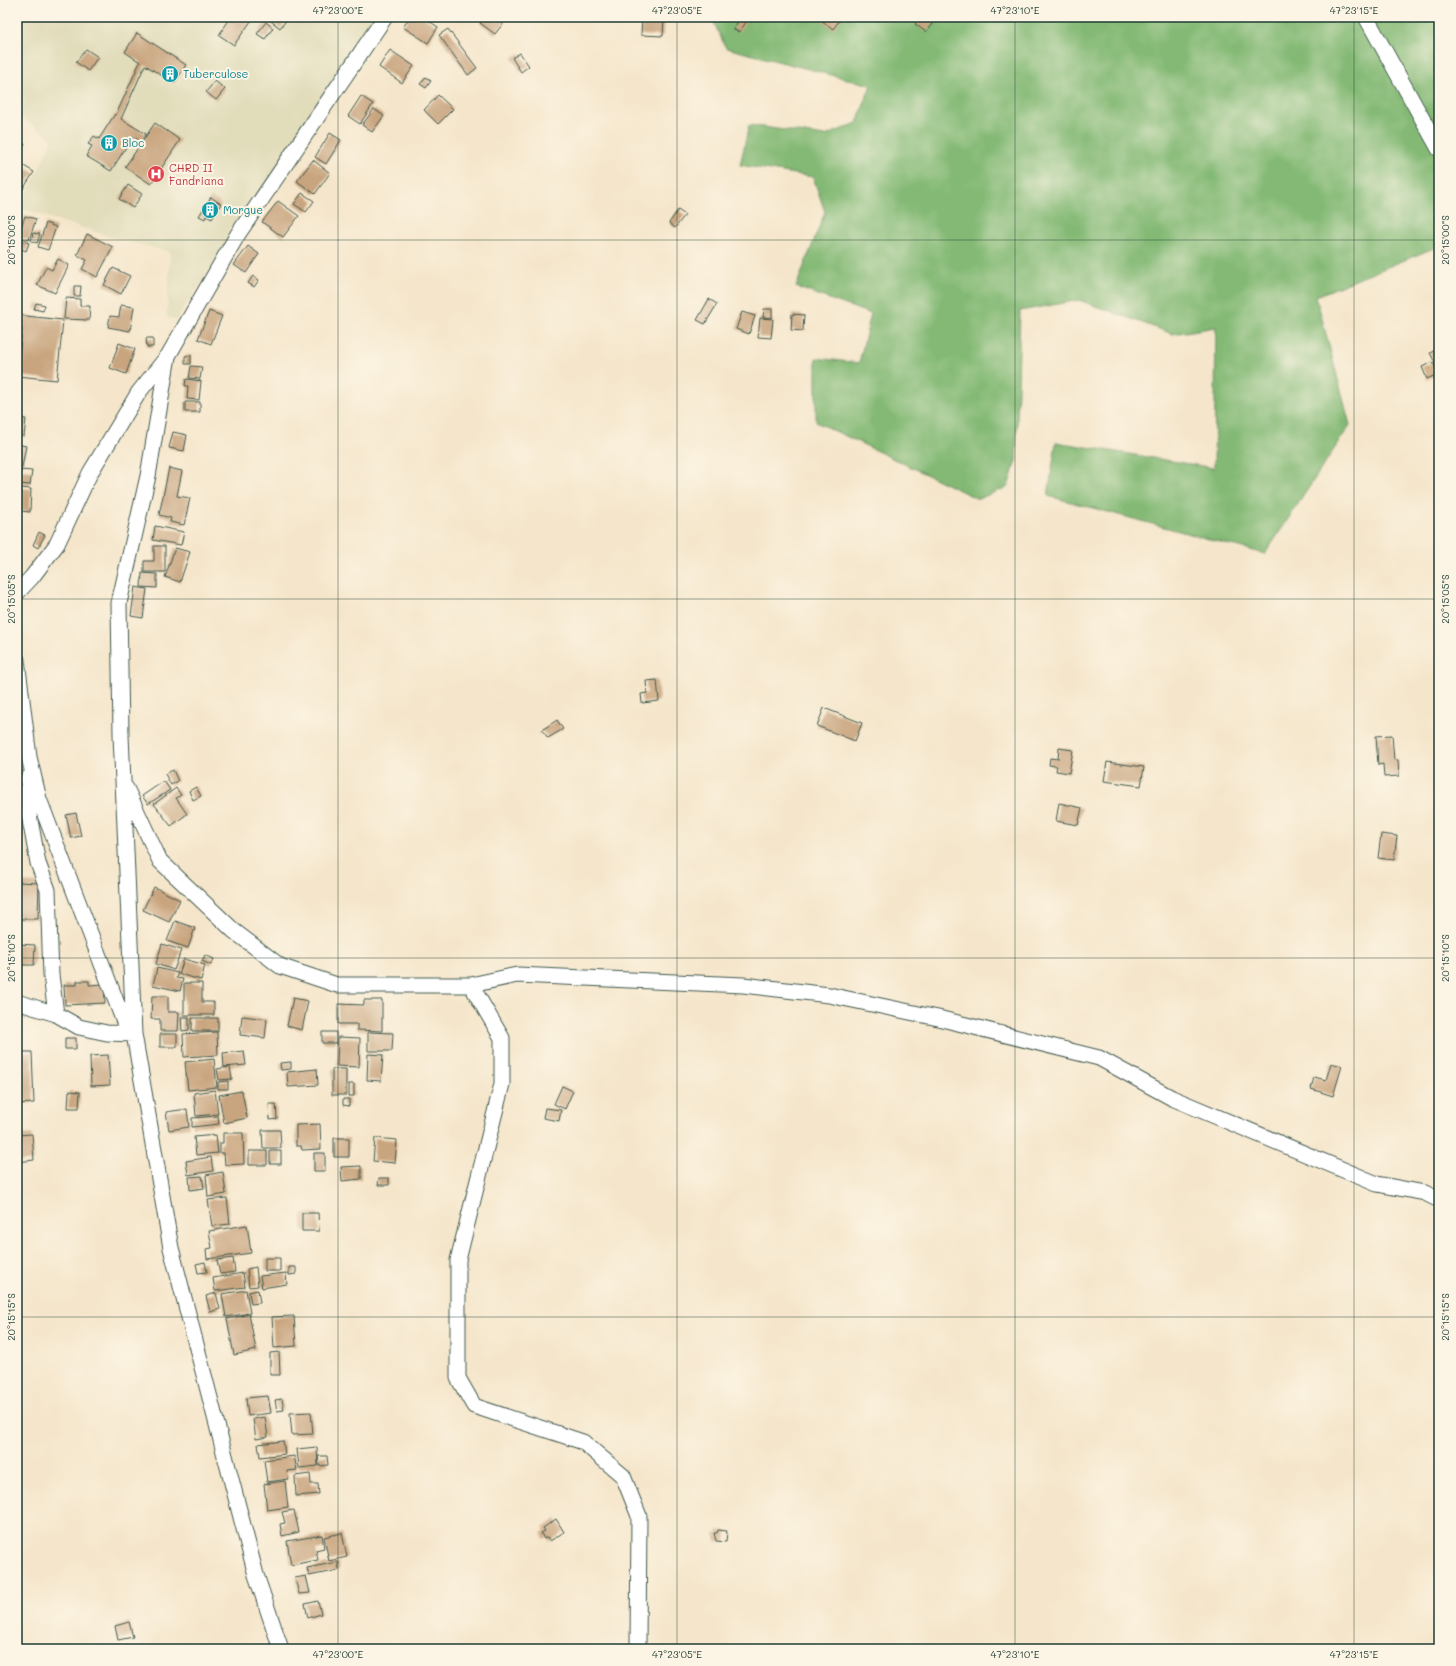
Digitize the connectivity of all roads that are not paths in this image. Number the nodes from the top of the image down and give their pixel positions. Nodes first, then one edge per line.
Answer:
1 (385, 17) edge
2 (1366, 17) edge
3 (1439, 149) edge
4 (168, 356) junction
5 (17, 593) edge
6 (17, 660) edge
7 (29, 757) junction
8 (122, 780) junction
9 (471, 985) junction
10 (17, 1002) edge
11 (56, 1014) junction
12 (134, 1034) junction
13 (1439, 1200) edge
14 (281, 1649) edge
15 (638, 1649) edge

1 - 4 street
2 - 3 street
4 - 5 street
4 - 8 street
6 - 7 street
7 - 11 street
7 - 12 street
8 - 9 street
8 - 12 street
9 - 13 street
9 - 15 street
10 - 11 street
11 - 12 street
12 - 14 street

